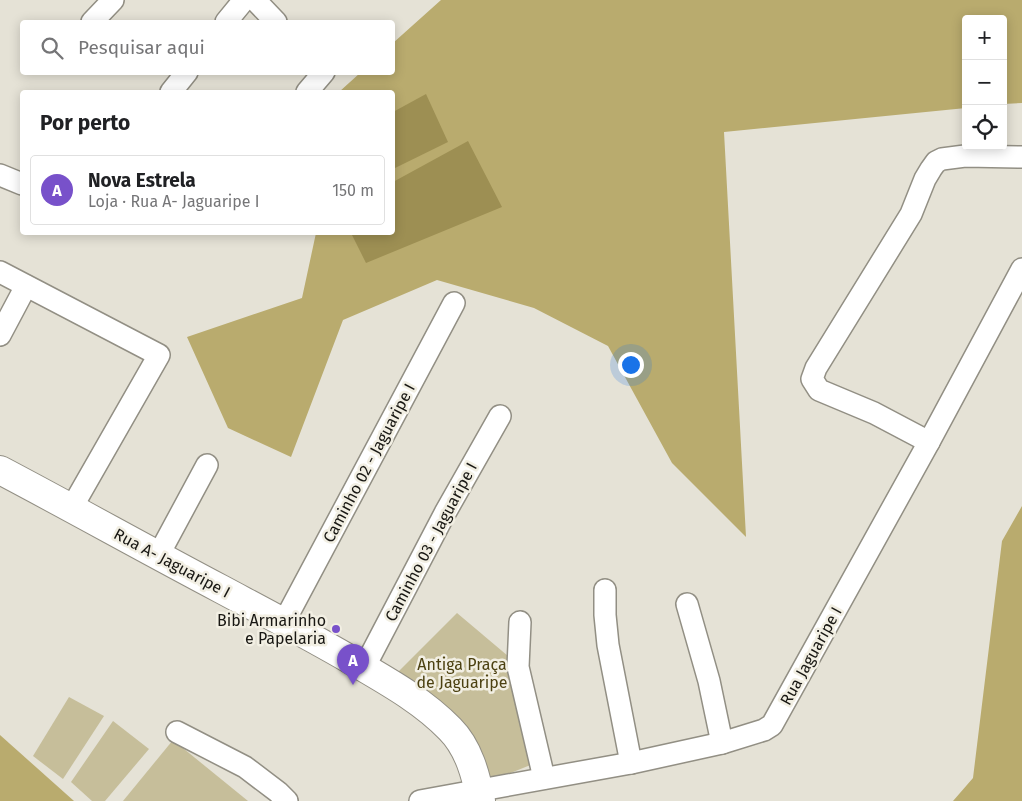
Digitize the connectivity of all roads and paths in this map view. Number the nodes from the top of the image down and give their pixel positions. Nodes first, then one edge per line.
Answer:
1 (112, 0) edge
2 (244, 0) edge
3 (255, 0) edge
4 (94, 20) edge
5 (228, 20) edge
6 (274, 20) edge
7 (185, 75) edge
8 (321, 75) edge
9 (173, 90) edge
10 (309, 90) edge
11 (1022, 157) edge
12 (0, 175) edge
13 (20, 183) edge
14 (1022, 269) edge
15 (0, 272) edge
16 (26, 286) junction
17 (1015, 300) edge
18 (454, 303) dead end
19 (0, 335) edge
20 (500, 416) dead end
21 (929, 442) junction
22 (207, 465) dead end
23 (0, 470) edge
24 (71, 509) junction
25 (158, 556) junction
26 (605, 590) dead end
27 (687, 604) dead end
28 (284, 622) junction
29 (520, 622) dead end
30 (364, 668) junction
31 (177, 732) dead end
32 (722, 743) junction
33 (631, 763) junction
34 (544, 778) junction
35 (480, 796) edge
36 (287, 801) edge
37 (420, 801) edge

1 - 4 street
2 - 5 street
3 - 6 street
7 - 9 street
8 - 10 street
11 - 21 street
12 - 13 street
14 - 17 street, Rua Jaguaripe I
15 - 16 street
16 - 19 street
16 - 24 street
17 - 21 street, Rua Jaguaripe I
18 - 28 street, Caminho 02 - Jaguaripe I
20 - 30 street, Caminho 03 - Jaguaripe I
21 - 32 street, Rua Jaguaripe I
22 - 25 street
23 - 24 main road, Rua A- Jaguaripe I
24 - 25 main road, Rua A- Jaguaripe I
25 - 28 main road, Rua A- Jaguaripe I
26 - 33 street
27 - 32 street
28 - 30 main road, Rua A- Jaguaripe I
29 - 34 street
30 - 35 main road, Rua A- Jaguaripe I
31 - 36 street
32 - 33 street, Rua Jaguaripe I
33 - 34 street, Rua Jaguaripe I
34 - 35 street, Rua Jaguaripe I
35 - 37 street, Rua Jaguaripe I

